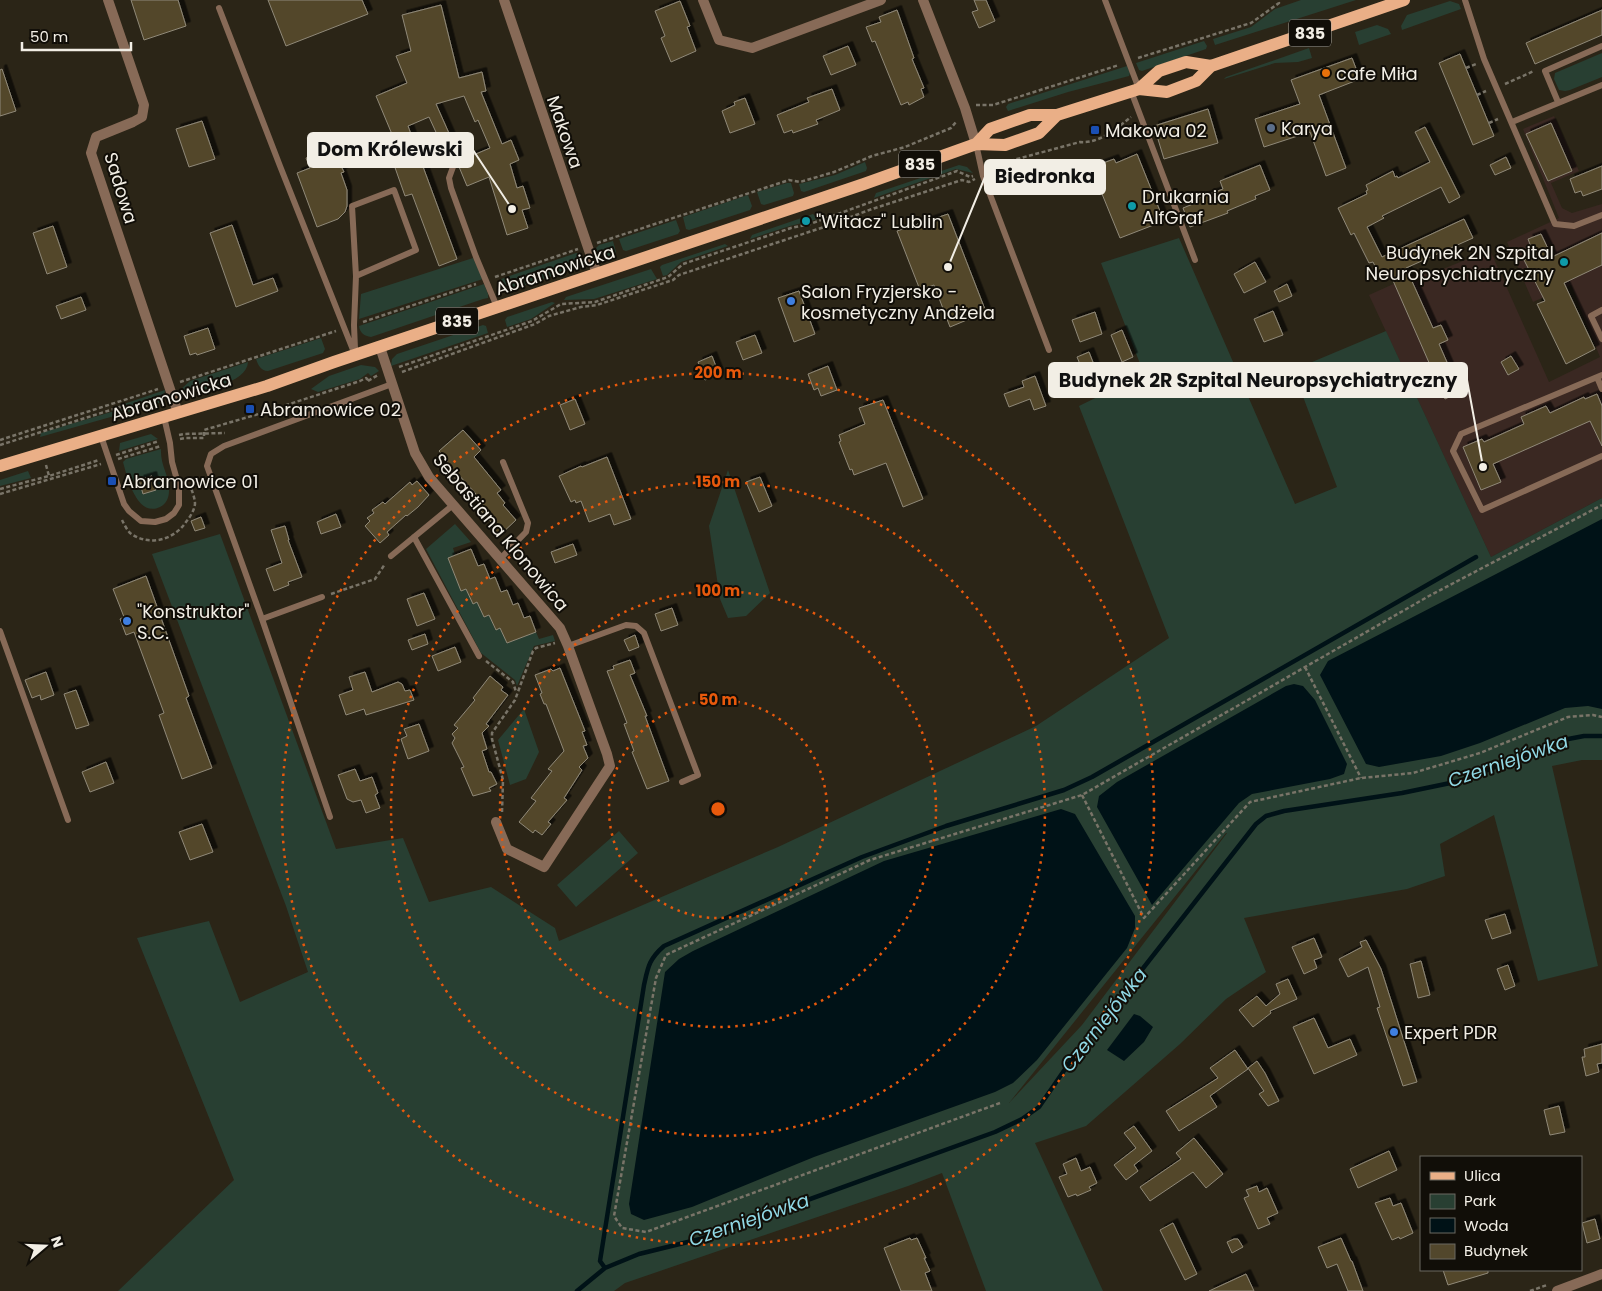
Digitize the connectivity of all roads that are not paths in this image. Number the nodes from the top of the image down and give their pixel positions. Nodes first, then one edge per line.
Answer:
1 (108, 0) edge
2 (504, 0) edge
3 (703, 0) edge
4 (881, 0) edge
5 (923, 0) edge
6 (1105, 0) edge
7 (1404, 0) edge
8 (1465, 0) edge
9 (219, 8) dead end
10 (1602, 46) edge
11 (1212, 66) junction
12 (1602, 85) edge
13 (1135, 90) junction
14 (1558, 102) junction
15 (1057, 115) junction
16 (1512, 122) junction
17 (976, 144) junction
18 (453, 167) dead end
19 (1602, 215) edge
20 (1194, 260) dead end
21 (596, 274) junction
22 (356, 276) junction
23 (497, 307) junction
24 (1602, 310) edge
25 (1602, 338) edge
26 (380, 347) junction
27 (1049, 350) dead end
28 (355, 355) junction
29 (1599, 376) edge
30 (390, 377) junction
31 (1602, 389) edge
32 (172, 415) junction
33 (101, 436) junction
34 (1602, 456) edge
35 (503, 462) dead end
36 (0, 466) edge
37 (453, 505) junction
38 (414, 537) junction
39 (391, 556) road end
40 (500, 559) junction
41 (322, 597) road end
42 (262, 619) junction
43 (0, 630) edge
44 (564, 644) junction
45 (479, 656) road end
46 (682, 782) dead end
47 (330, 817) dead end
48 (68, 820) dead end
49 (496, 822) road end
50 (1602, 1274) edge
51 (1557, 1291) edge

1 - 32 street, Sadowa
2 - 21 street, Makowa
3 - 4 street
5 - 17 street
6 - 13 lane
7 - 11 main road, Abramowicka / 835
8 - 16 lane
9 - 28 lane
10 - 14 lane
11 - 13 main road, Abramowicka / 835
11 - 13 main road, Abramowicka / 835
12 - 14 lane
13 - 15 main road, Abramowicka / 835
13 - 20 lane
14 - 16 lane
15 - 17 main road, Abramowicka / 835
15 - 17 main road, Abramowicka / 835
16 - 19 lane
17 - 21 main road, Abramowicka / 835
17 - 27 lane
18 - 23 lane
21 - 23 main road, Abramowicka / 835
22 - 22 lane
22 - 28 lane
23 - 26 main road, Abramowicka / 835
24 - 25 lane
26 - 28 main road, Abramowicka / 835
26 - 30 street, Sebastiana Klonowica
28 - 32 main road, Abramowicka / 835
29 - 31 lane
29 - 34 lane
30 - 37 street, Sebastiana Klonowica
30 - 42 lane
32 - 33 main road, Abramowicka / 835
32 - 33 lane
33 - 36 main road, Abramowicka / 835
35 - 40 lane
37 - 38 lane
37 - 40 street, Sebastiana Klonowica
38 - 39 lane
38 - 45 lane
40 - 44 street, Sebastiana Klonowica
41 - 42 lane
42 - 47 lane
43 - 48 lane
44 - 46 lane
44 - 49 street, Sebastiana Klonowica
50 - 51 street

